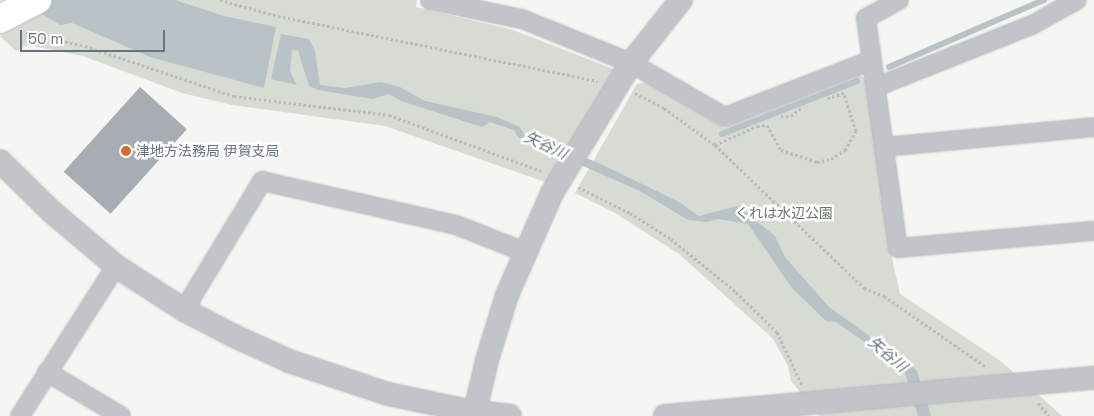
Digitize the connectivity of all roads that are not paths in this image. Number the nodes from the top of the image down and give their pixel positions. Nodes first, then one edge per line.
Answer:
1 (37, 0) edge
2 (430, 0) edge
3 (681, 0) edge
4 (899, 0) edge
5 (1077, 0) edge
6 (3, 17) edge
7 (872, 60) junction
8 (622, 78) junction
9 (876, 87) junction
10 (1094, 127) edge
11 (884, 147) junction
12 (0, 161) edge
13 (1094, 231) edge
14 (525, 252) junction
15 (116, 266) junction
16 (184, 310) junction
17 (47, 372) junction
18 (1094, 378) edge
19 (474, 414) edge
20 (20, 416) edge
21 (121, 416) edge
22 (510, 416) edge
23 (665, 416) edge

1 - 6 highway
2 - 8 street
3 - 8 street
4 - 7 street
5 - 9 street
7 - 8 street
7 - 9 street
8 - 14 street
9 - 11 street
10 - 11 street
11 - 13 street
12 - 15 street
14 - 16 street
14 - 19 street
15 - 16 street
15 - 17 street
16 - 19 street
17 - 20 street
17 - 21 street
18 - 23 street
19 - 22 street

